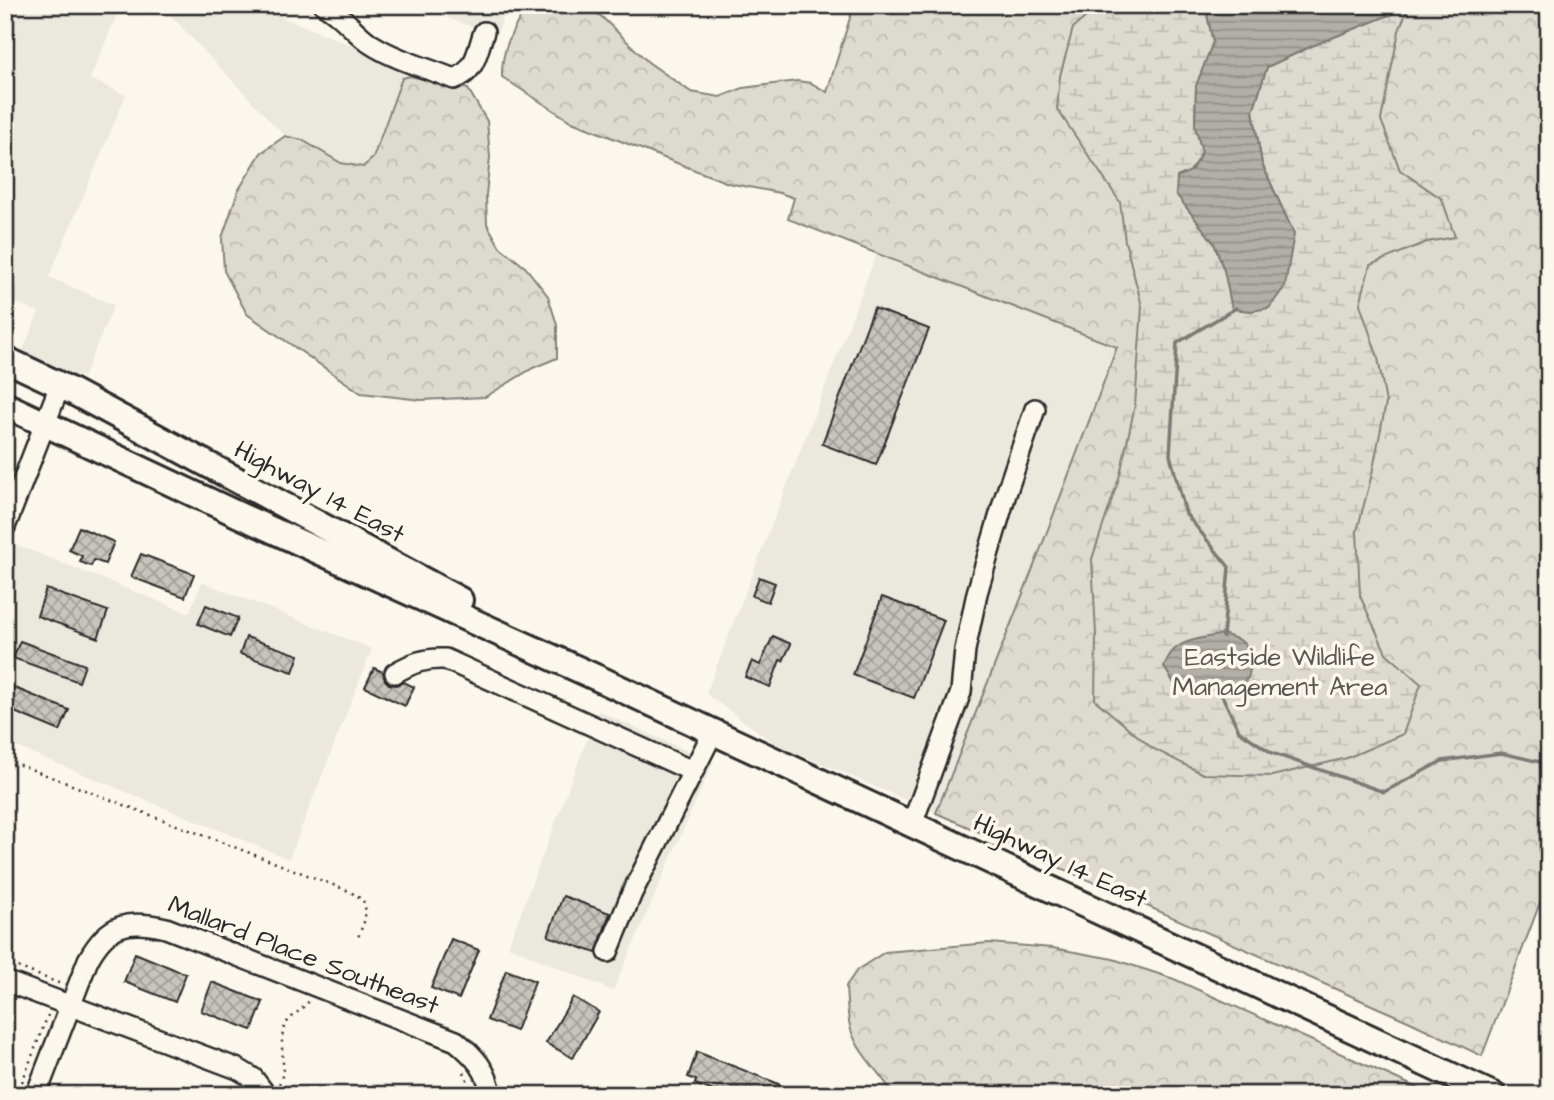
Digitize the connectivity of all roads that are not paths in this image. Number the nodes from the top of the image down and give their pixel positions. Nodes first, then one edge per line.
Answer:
1 (324, 5) edge
2 (484, 32) dead end
3 (5, 359) edge
4 (60, 385) junction
5 (5, 405) edge
6 (1035, 409) dead end
7 (45, 424) junction
8 (5, 527) edge
9 (395, 673) dead end
10 (604, 681) junction
11 (713, 732) junction
12 (692, 772) junction
13 (912, 824) junction
14 (608, 952) dead end
15 (5, 981) edge
16 (70, 1005) junction
17 (272, 1091) edge
18 (36, 1095) edge
19 (491, 1095) edge
20 (1493, 1095) edge

1 - 2 street
3 - 4 main road, Highway 14 East
4 - 7 street
4 - 10 main road, Highway 14 East
5 - 7 main road, Highway 14 East
6 - 13 street
7 - 8 street
7 - 10 main road, Highway 14 East
9 - 12 street
10 - 11 main road, Highway 14 East
11 - 12 street
11 - 13 main road, Highway 14 East
12 - 14 street
13 - 20 main road, Highway 14 East
15 - 16 street
16 - 17 street
16 - 18 street, Mallard Place Southeast
16 - 19 street, Mallard Place Southeast

